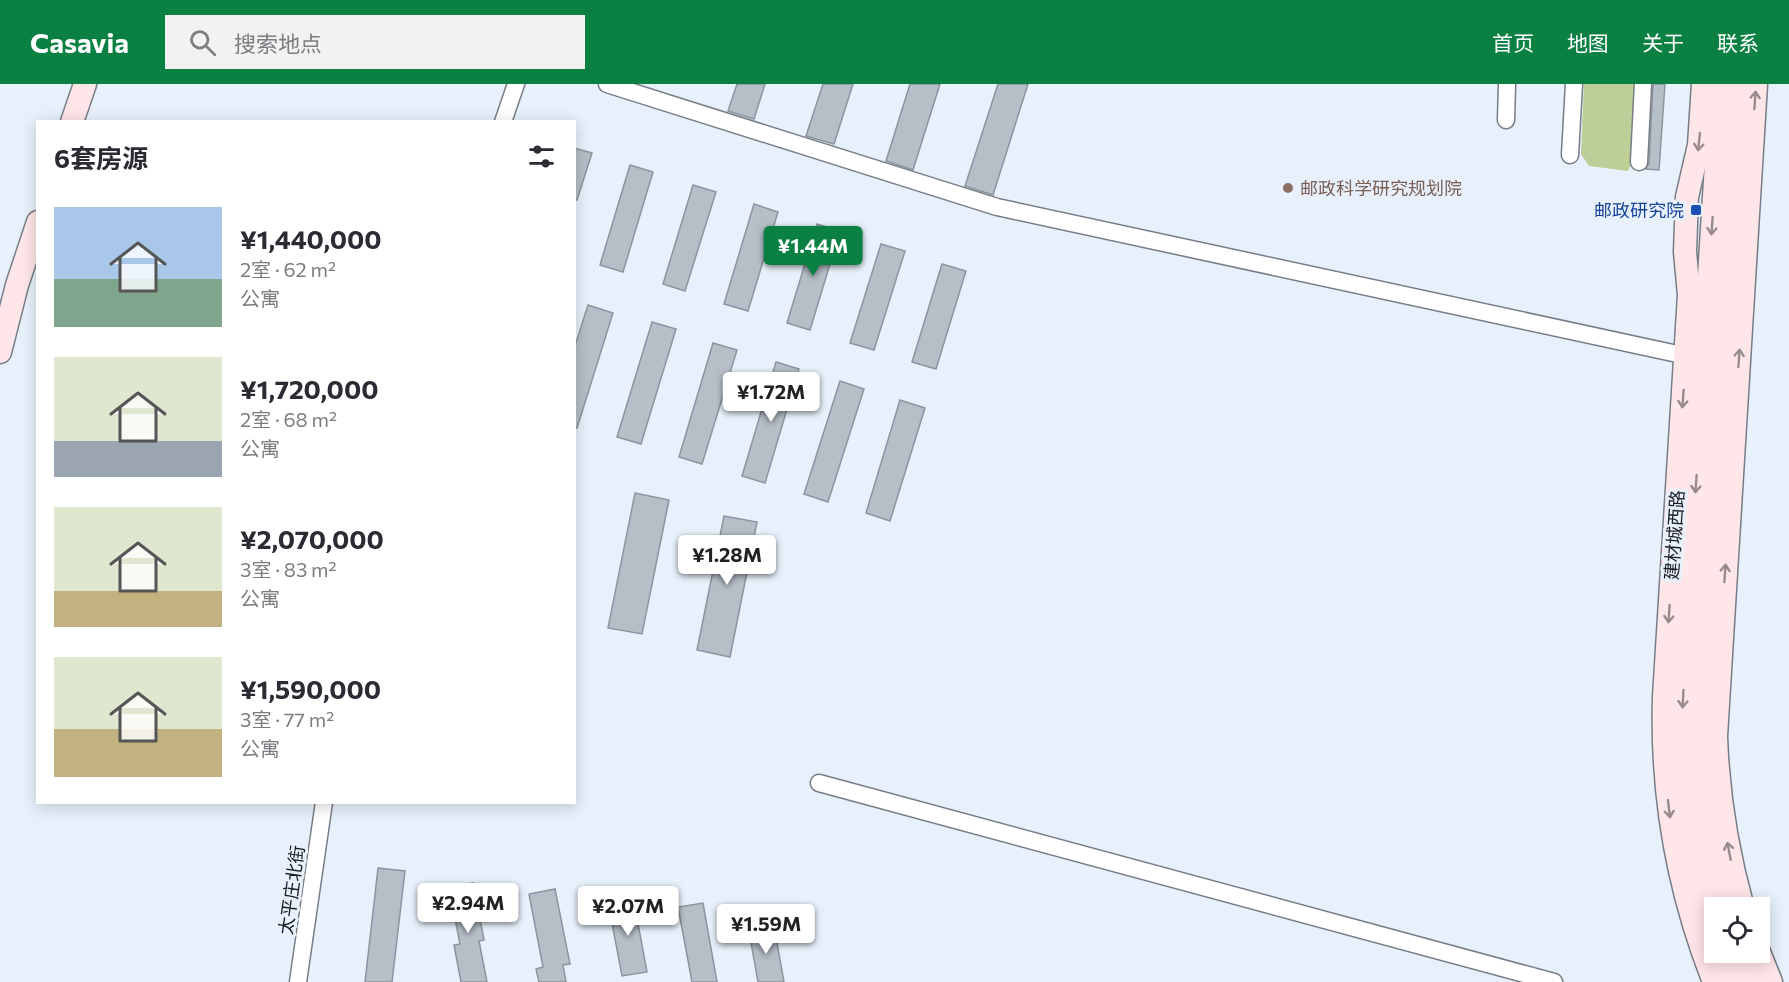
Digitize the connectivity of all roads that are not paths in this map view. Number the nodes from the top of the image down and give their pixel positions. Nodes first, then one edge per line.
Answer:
1 (85, 84) edge
2 (516, 84) edge
3 (607, 84) edge
4 (1507, 84) edge
5 (1574, 84) edge
6 (1643, 84) edge
7 (1702, 84) edge
8 (1721, 84) edge
9 (1739, 84) edge
10 (1756, 84) edge
11 (73, 120) edge
12 (504, 120) edge
13 (1506, 120) dead end
14 (1570, 155) dead end
15 (1639, 162) dead end
16 (36, 228) edge
17 (0, 352) edge
18 (1694, 358) junction
19 (819, 783) dead end
20 (324, 804) edge
21 (1704, 897) edge
22 (1722, 897) edge
23 (1740, 897) edge
24 (1726, 963) edge
25 (1744, 963) edge
26 (1763, 963) edge
27 (298, 982) edge
28 (1554, 982) edge
29 (1714, 982) edge
30 (1733, 982) edge
31 (1752, 982) edge
32 (1771, 982) edge

1 - 11 street
2 - 12 street
3 - 18 street
4 - 13 street
5 - 14 street
6 - 15 street
7 -> 18 street, 建材城西路
8 -> 18 street, 建材城西路
9 - 22 street, 建材城西路
23 -> 10 street
16 - 17 street
18 -> 21 street, 建材城西路
18 -> 29 street, 建材城西路
19 - 28 street
20 - 27 street, 太平庄北街
24 - 30 street
25 - 31 street
26 - 32 street

